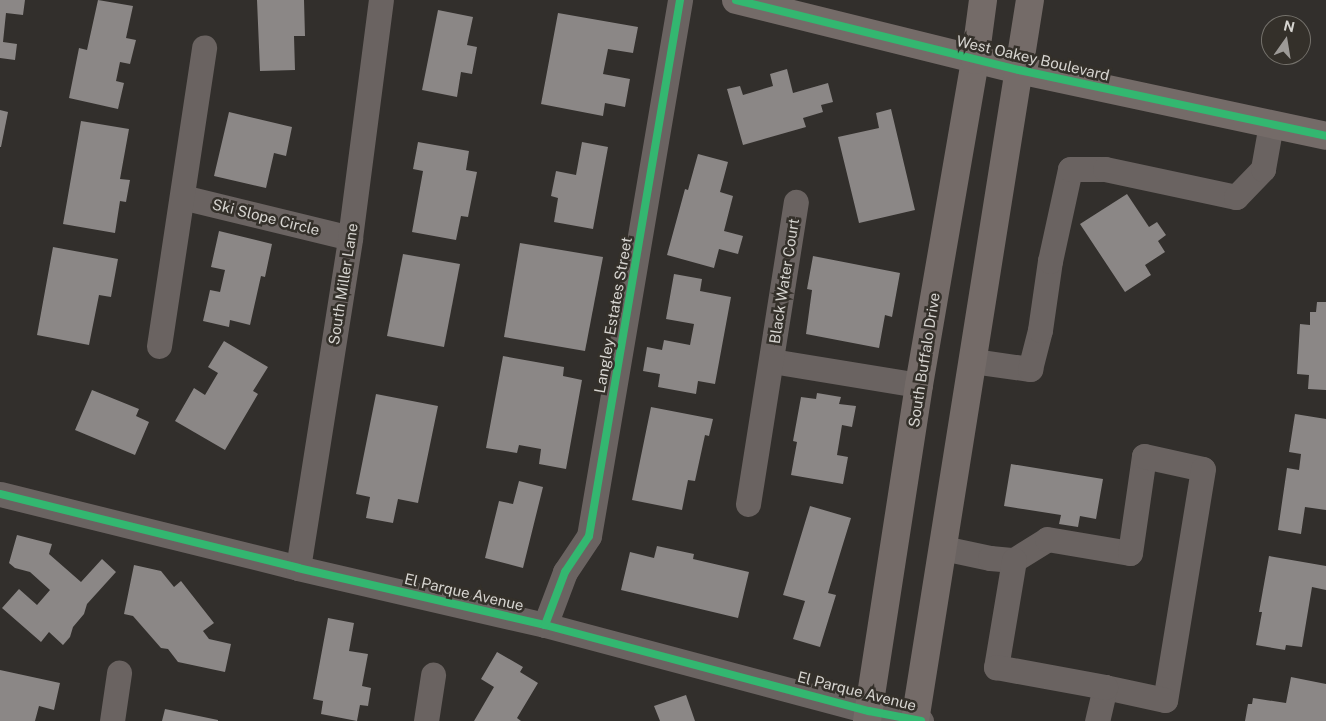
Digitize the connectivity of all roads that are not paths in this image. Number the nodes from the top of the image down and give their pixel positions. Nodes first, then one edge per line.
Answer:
1 (381, 0) edge
2 (680, 0) edge
3 (736, 0) edge
4 (983, 0) edge
5 (1030, 0) edge
6 (204, 48) dead end
7 (976, 60) junction
8 (1019, 70) junction
9 (1271, 124) junction
10 (1326, 136) edge
11 (182, 197) junction
12 (796, 202) dead end
13 (350, 238) junction
14 (159, 346) dead end
15 (772, 361) junction
16 (973, 361) junction
17 (919, 385) junction
18 (0, 494) edge
19 (748, 504) dead end
20 (943, 548) junction
21 (1014, 560) junction
22 (298, 568) junction
23 (545, 625) junction
24 (120, 673) dead end
25 (433, 674) dead end
26 (1105, 686) junction
27 (868, 716) edge
28 (112, 721) edge
29 (426, 721) edge
30 (917, 721) edge
31 (1097, 721) edge

1 - 13 street, South Miller Lane
2 - 23 street, Langley Estates Street
3 - 7 main road, West Oakey Boulevard
4 - 7 main road, South Buffalo Drive
5 - 8 main road
6 - 11 street
7 - 8 main road, West Oakey Boulevard
7 - 17 main road, South Buffalo Drive
8 - 9 main road, West Oakey Boulevard
8 - 16 main road
9 - 10 main road, West Oakey Boulevard
9 - 16 street
11 - 13 street, Ski Slope Circle
11 - 14 street
12 - 15 street, Black Water Court
13 - 22 street, South Miller Lane
15 - 17 street, Black Water Court
15 - 19 street, Black Water Court
16 - 20 main road
17 - 27 main road, South Buffalo Drive
18 - 22 street, El Parque Avenue
20 - 21 street
20 - 30 main road
21 - 26 street
21 - 26 street
22 - 23 street, El Parque Avenue
23 - 27 street, El Parque Avenue
24 - 28 street
25 - 29 street
26 - 31 street
27 - 30 street, El Parque Avenue

